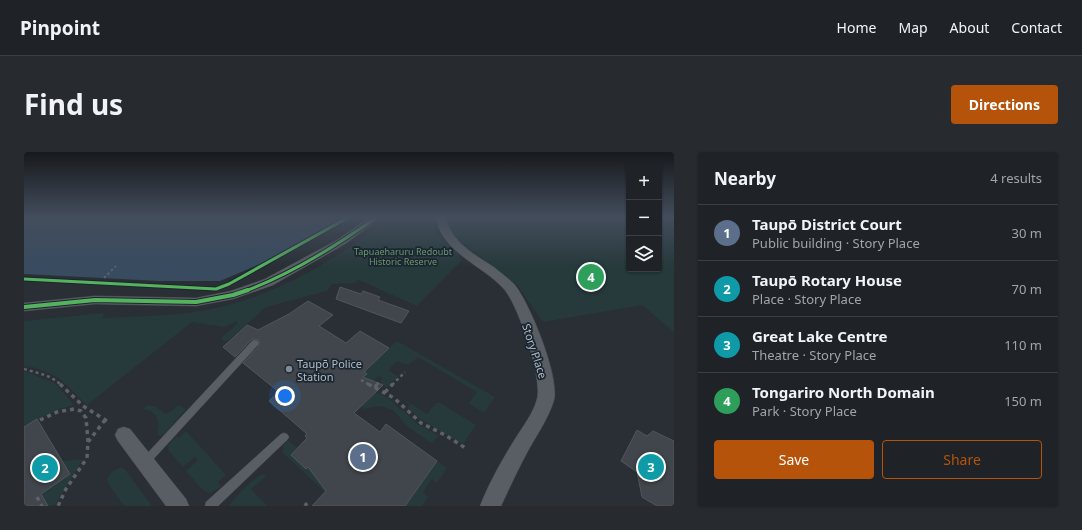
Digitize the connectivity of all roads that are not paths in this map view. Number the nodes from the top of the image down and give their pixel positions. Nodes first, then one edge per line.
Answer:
1 (353, 234) edge
2 (446, 234) edge
3 (24, 299) edge
4 (68, 302) junction
5 (24, 307) edge
6 (255, 344) dead end
7 (124, 435) dead end
8 (284, 437) dead end
9 (145, 462) junction
10 (179, 506) edge
11 (210, 506) edge
12 (490, 506) edge

1 - 4 street
2 - 12 street, Story Place
3 - 4 street
4 - 5 street
6 - 9 lane
7 - 9 street
8 - 11 lane
9 - 10 street

